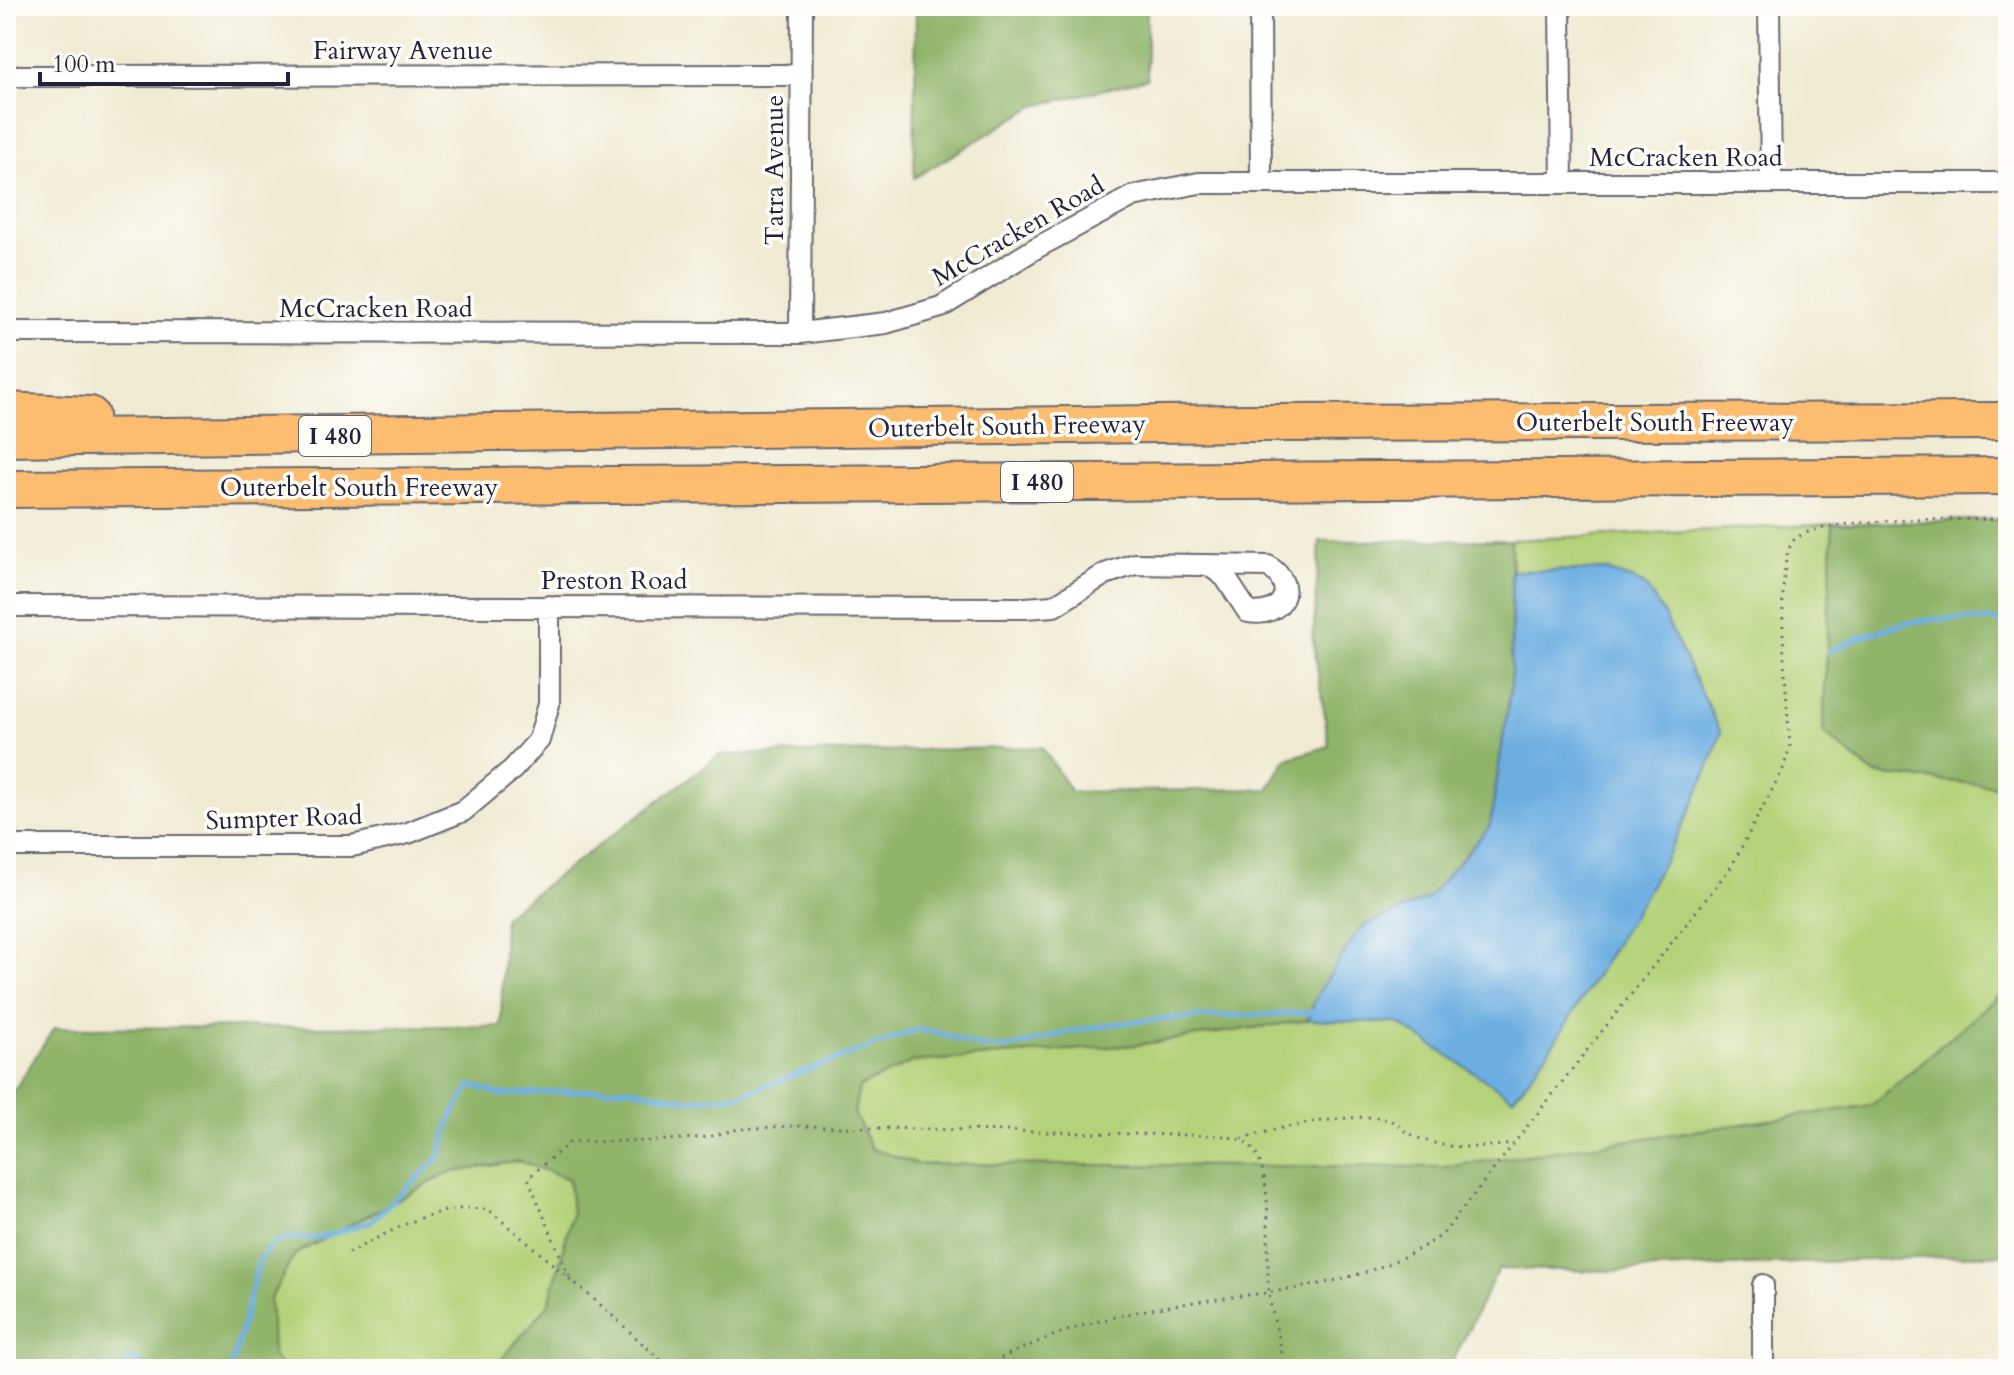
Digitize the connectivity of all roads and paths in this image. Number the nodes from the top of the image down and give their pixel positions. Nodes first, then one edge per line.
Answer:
1 (802, 6) edge
2 (1260, 6) edge
3 (1560, 6) edge
4 (1769, 6) edge
5 (800, 75) junction
6 (6, 76) edge
7 (1261, 183) junction
8 (1562, 183) junction
9 (1771, 183) junction
10 (2008, 183) edge
11 (6, 332) edge
12 (800, 333) junction
13 (6, 411) edge
14 (2008, 421) edge
15 (663, 429) junction
16 (6, 438) edge
17 (2008, 476) edge
18 (6, 489) edge
19 (66, 489) junction
20 (6, 497) edge
21 (2008, 519) edge
22 (1210, 566) dead end
23 (6, 606) edge
24 (549, 606) junction
25 (6, 846) edge
26 (1242, 1139) junction
27 (1512, 1144) junction
28 (348, 1253) dead end
29 (569, 1277) junction
30 (1763, 1285) dead end
31 (1269, 1293) junction
32 (670, 1369) edge
33 (979, 1369) edge
34 (1283, 1369) edge
35 (1763, 1369) edge

1 - 5 street, Tatra Avenue
2 - 7 street
3 - 8 street
4 - 9 street
5 - 6 street, Fairway Avenue
5 - 12 street, Tatra Avenue
7 - 8 street, McCracken Road
7 - 12 street, McCracken Road
8 - 9 street, McCracken Road
9 - 10 street, McCracken Road
11 - 12 street, McCracken Road
13 - 15 highway
14 - 15 highway, Outerbelt South Freeway / I 480
15 - 16 highway, Outerbelt South Freeway / I 480
17 - 19 highway, Outerbelt South Freeway / I 480
18 - 19 highway, Outerbelt South Freeway / I 480
19 - 20 highway
21 - 27 path
22 - 24 street, Preston Road
23 - 24 street, Preston Road
24 - 25 street, Sumpter Road
26 - 27 path
26 - 29 path
26 - 31 path
27 - 31 path
28 - 29 path
29 - 32 path
30 - 35 street
31 - 33 path
31 - 34 path

